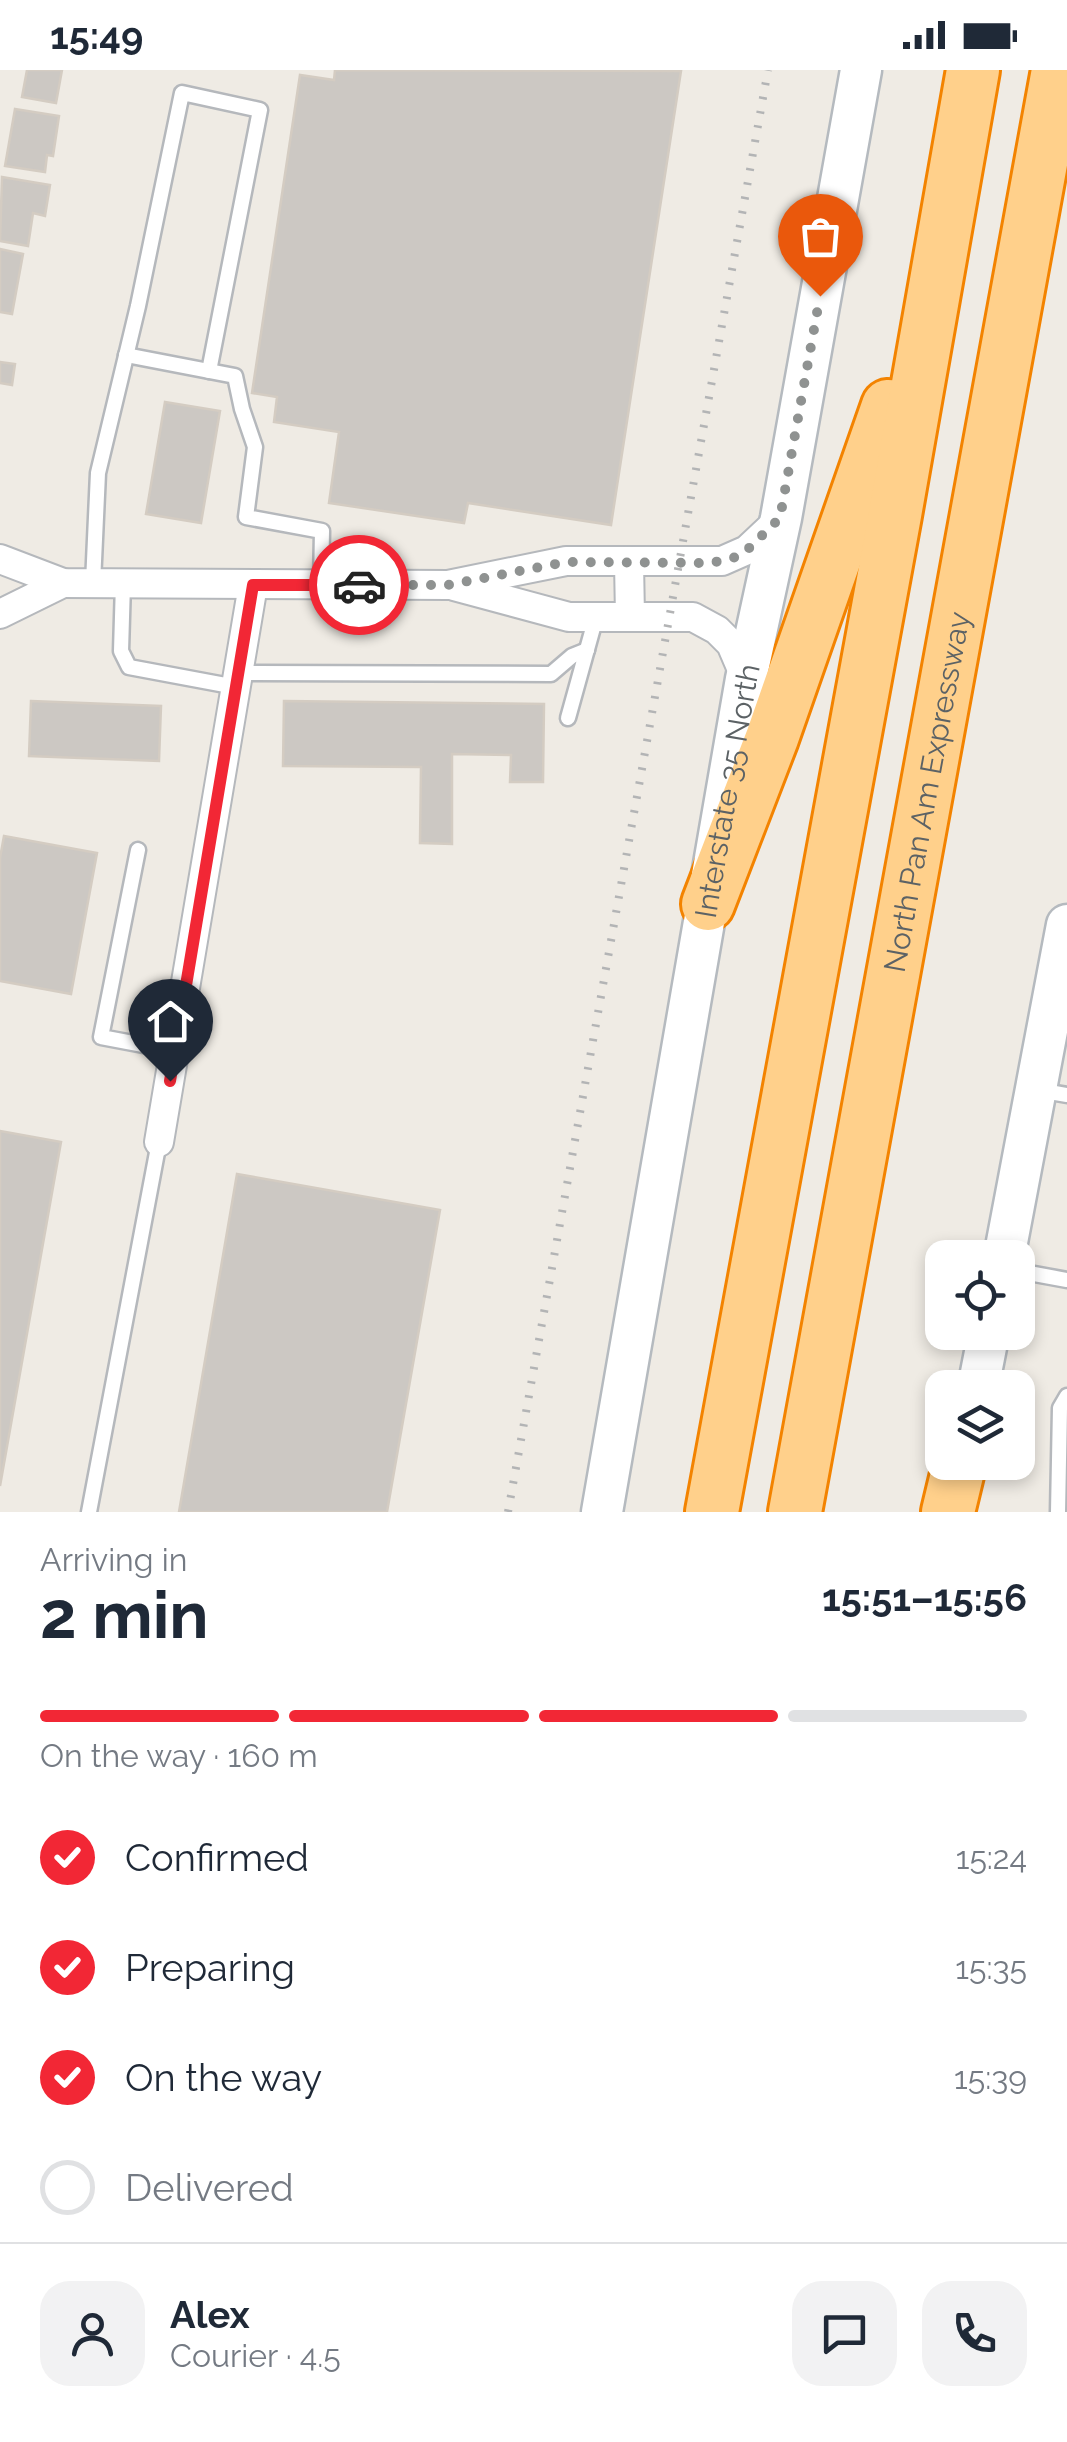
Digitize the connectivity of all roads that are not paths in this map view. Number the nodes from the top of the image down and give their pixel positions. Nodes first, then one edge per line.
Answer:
1 (861, 70) edge
2 (974, 70) edge
3 (1058, 70) edge
4 (949, 208) junction
5 (126, 355) junction
6 (209, 371) junction
7 (780, 518) junction
8 (0, 559) edge
9 (630, 562) junction
10 (63, 583) junction
11 (93, 584) junction
12 (122, 584) junction
13 (253, 585) junction
14 (322, 585) junction
15 (448, 585) junction
16 (0, 614) edge
17 (596, 617) junction
18 (630, 617) junction
19 (587, 650) junction
20 (746, 678) junction
21 (237, 680) junction
22 (568, 718) dead end
23 (138, 850) dead end
24 (708, 904) junction
25 (1067, 925) edge
26 (175, 1051) junction
27 (1052, 1092) edge
28 (160, 1142) joint
29 (1009, 1240) edge
30 (1035, 1274) edge
31 (1067, 1280) edge
32 (1067, 1396) edge
33 (957, 1480) edge
34 (960, 1480) edge
35 (90, 1512) edge
36 (602, 1512) edge
37 (712, 1512) edge
38 (795, 1512) edge
39 (948, 1512) edge
40 (956, 1512) edge
41 (1058, 1512) edge

1 - 7 main road, Interstate 35 North
2 - 4 highway
3 - 38 highway, North Pan Am Expressway
4 - 24 highway
4 - 37 highway
5 - 6 lane
5 - 6 lane
5 - 11 lane
6 - 14 lane
7 - 9 street
7 - 20 main road, Interstate 35 North
8 - 10 street
9 - 15 street
9 - 18 street
10 - 11 street
10 - 16 street
11 - 12 street
12 - 13 street
12 - 21 lane
13 - 14 street
13 - 21 street
14 - 15 street
15 - 17 street
17 - 18 street
17 - 19 lane
18 - 20 street
19 - 21 lane
19 - 22 lane
20 - 24 main road, Interstate 35 North
21 - 26 street
23 - 26 lane
24 - 36 main road, Interstate 35 North
25 - 27 main road
26 - 28 street
27 - 29 main road
28 - 35 lane
30 - 31 lane
32 - 41 lane
33 - 39 highway
34 - 40 main road

